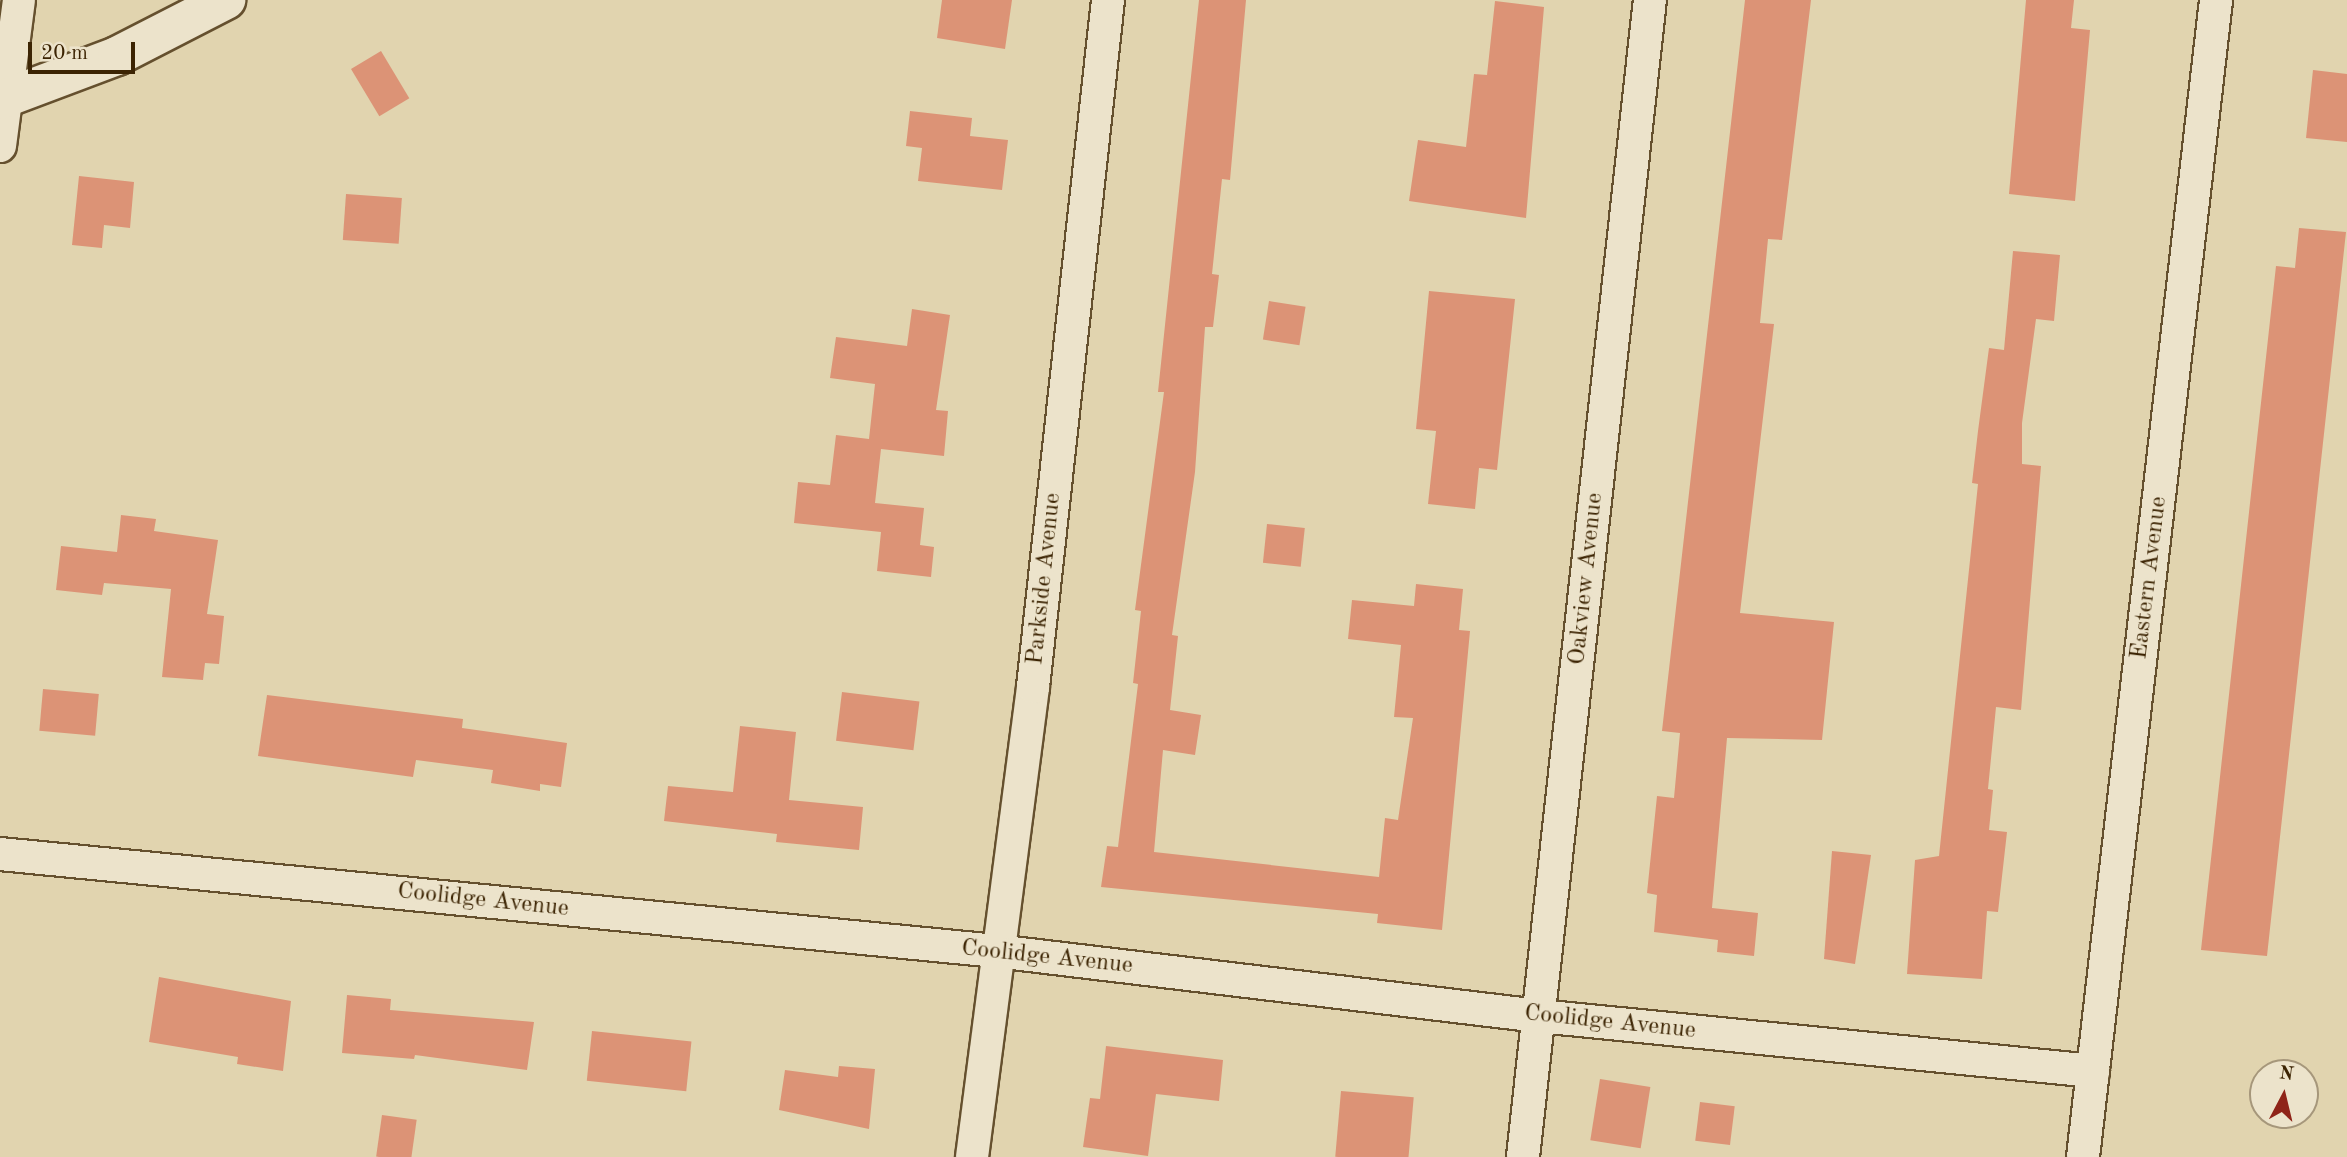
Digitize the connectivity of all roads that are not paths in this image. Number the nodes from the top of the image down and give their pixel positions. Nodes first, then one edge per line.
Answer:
1 (19, 0) edge
2 (226, 0) edge
3 (1108, 0) edge
4 (1650, 0) edge
5 (2216, 0) edge
6 (3, 100) edge
7 (0, 146) edge
8 (0, 854) edge
9 (996, 951) junction
10 (1539, 1016) junction
11 (2093, 1071) junction
12 (972, 1157) edge
13 (1523, 1157) edge
14 (2083, 1157) edge

1 - 6 street
2 - 6 street
3 - 9 street, Parkside Avenue
4 - 10 street, Oakview Avenue
5 - 11 street, Eastern Avenue
6 - 7 street
8 - 9 street, Coolidge Avenue
9 - 10 street, Coolidge Avenue
9 - 12 street, Parkside Avenue
10 - 11 street, Coolidge Avenue
10 - 13 street, Oakview Avenue
11 - 14 street, Eastern Avenue

